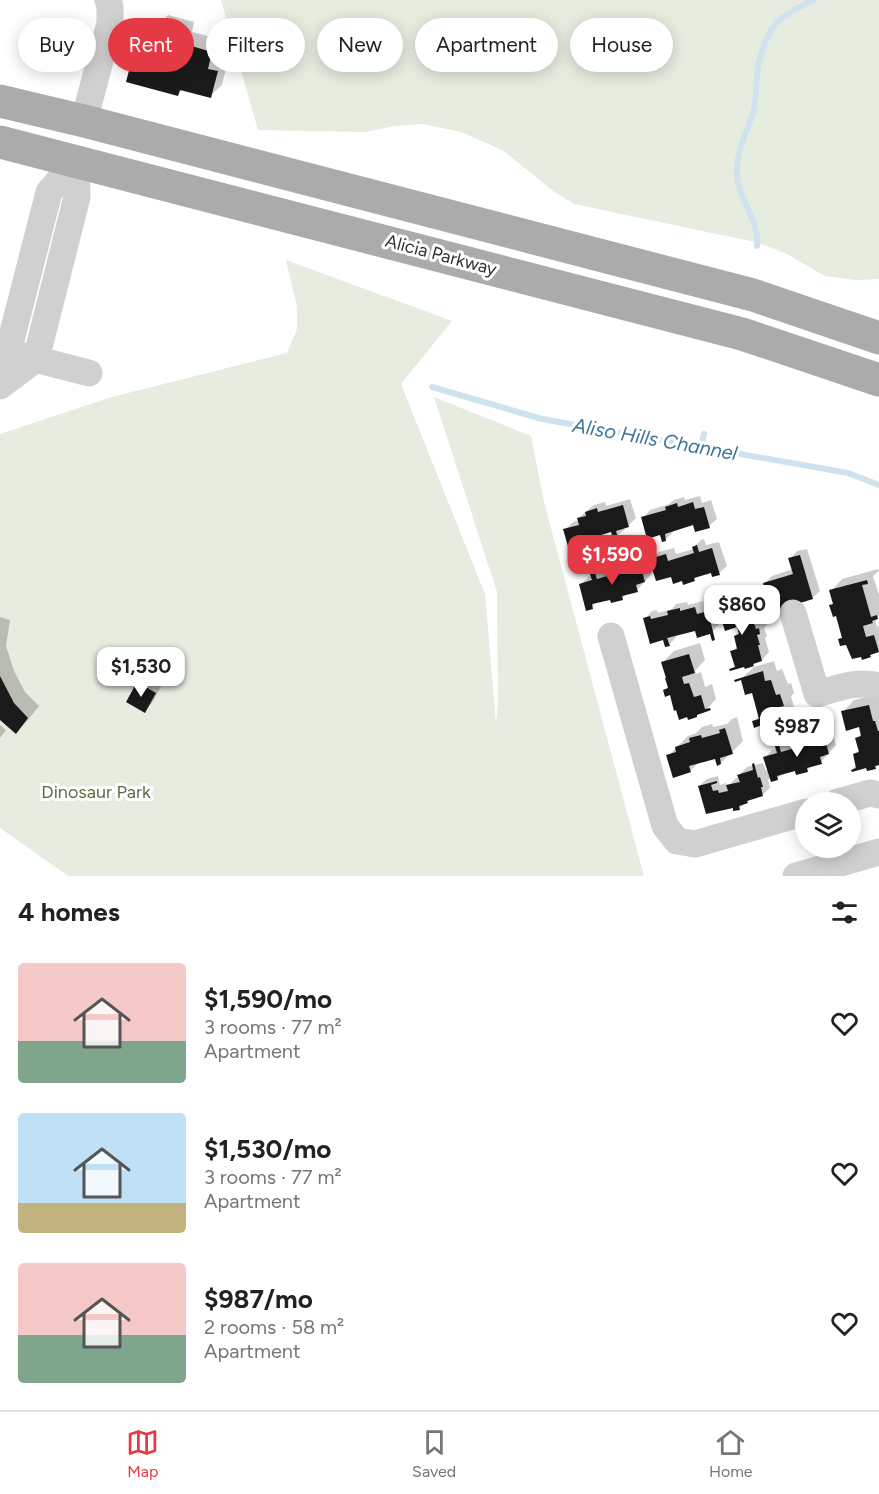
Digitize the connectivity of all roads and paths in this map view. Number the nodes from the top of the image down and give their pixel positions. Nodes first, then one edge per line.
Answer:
1 (108, 0) edge
2 (0, 101) edge
3 (84, 121) junction
4 (0, 142) edge
5 (76, 161) junction
6 (879, 338) edge
7 (2, 358) edge
8 (36, 359) junction
9 (89, 373) dead end
10 (879, 380) edge
11 (0, 386) edge
12 (794, 613) dead end
13 (611, 636) dead end
14 (879, 686) edge
15 (879, 795) edge
16 (861, 796) edge
17 (795, 815) edge
18 (879, 852) edge
19 (796, 876) edge

1 - 3 lane
2 - 3 main road
3 - 5 main road
3 - 6 main road
4 - 5 main road, Alicia Parkway
5 - 7 lane
5 - 8 lane
5 - 10 main road, Alicia Parkway
7 - 8 lane
8 - 9 lane
8 - 11 lane
12 - 14 lane
13 - 17 lane
15 - 16 lane
18 - 19 lane

